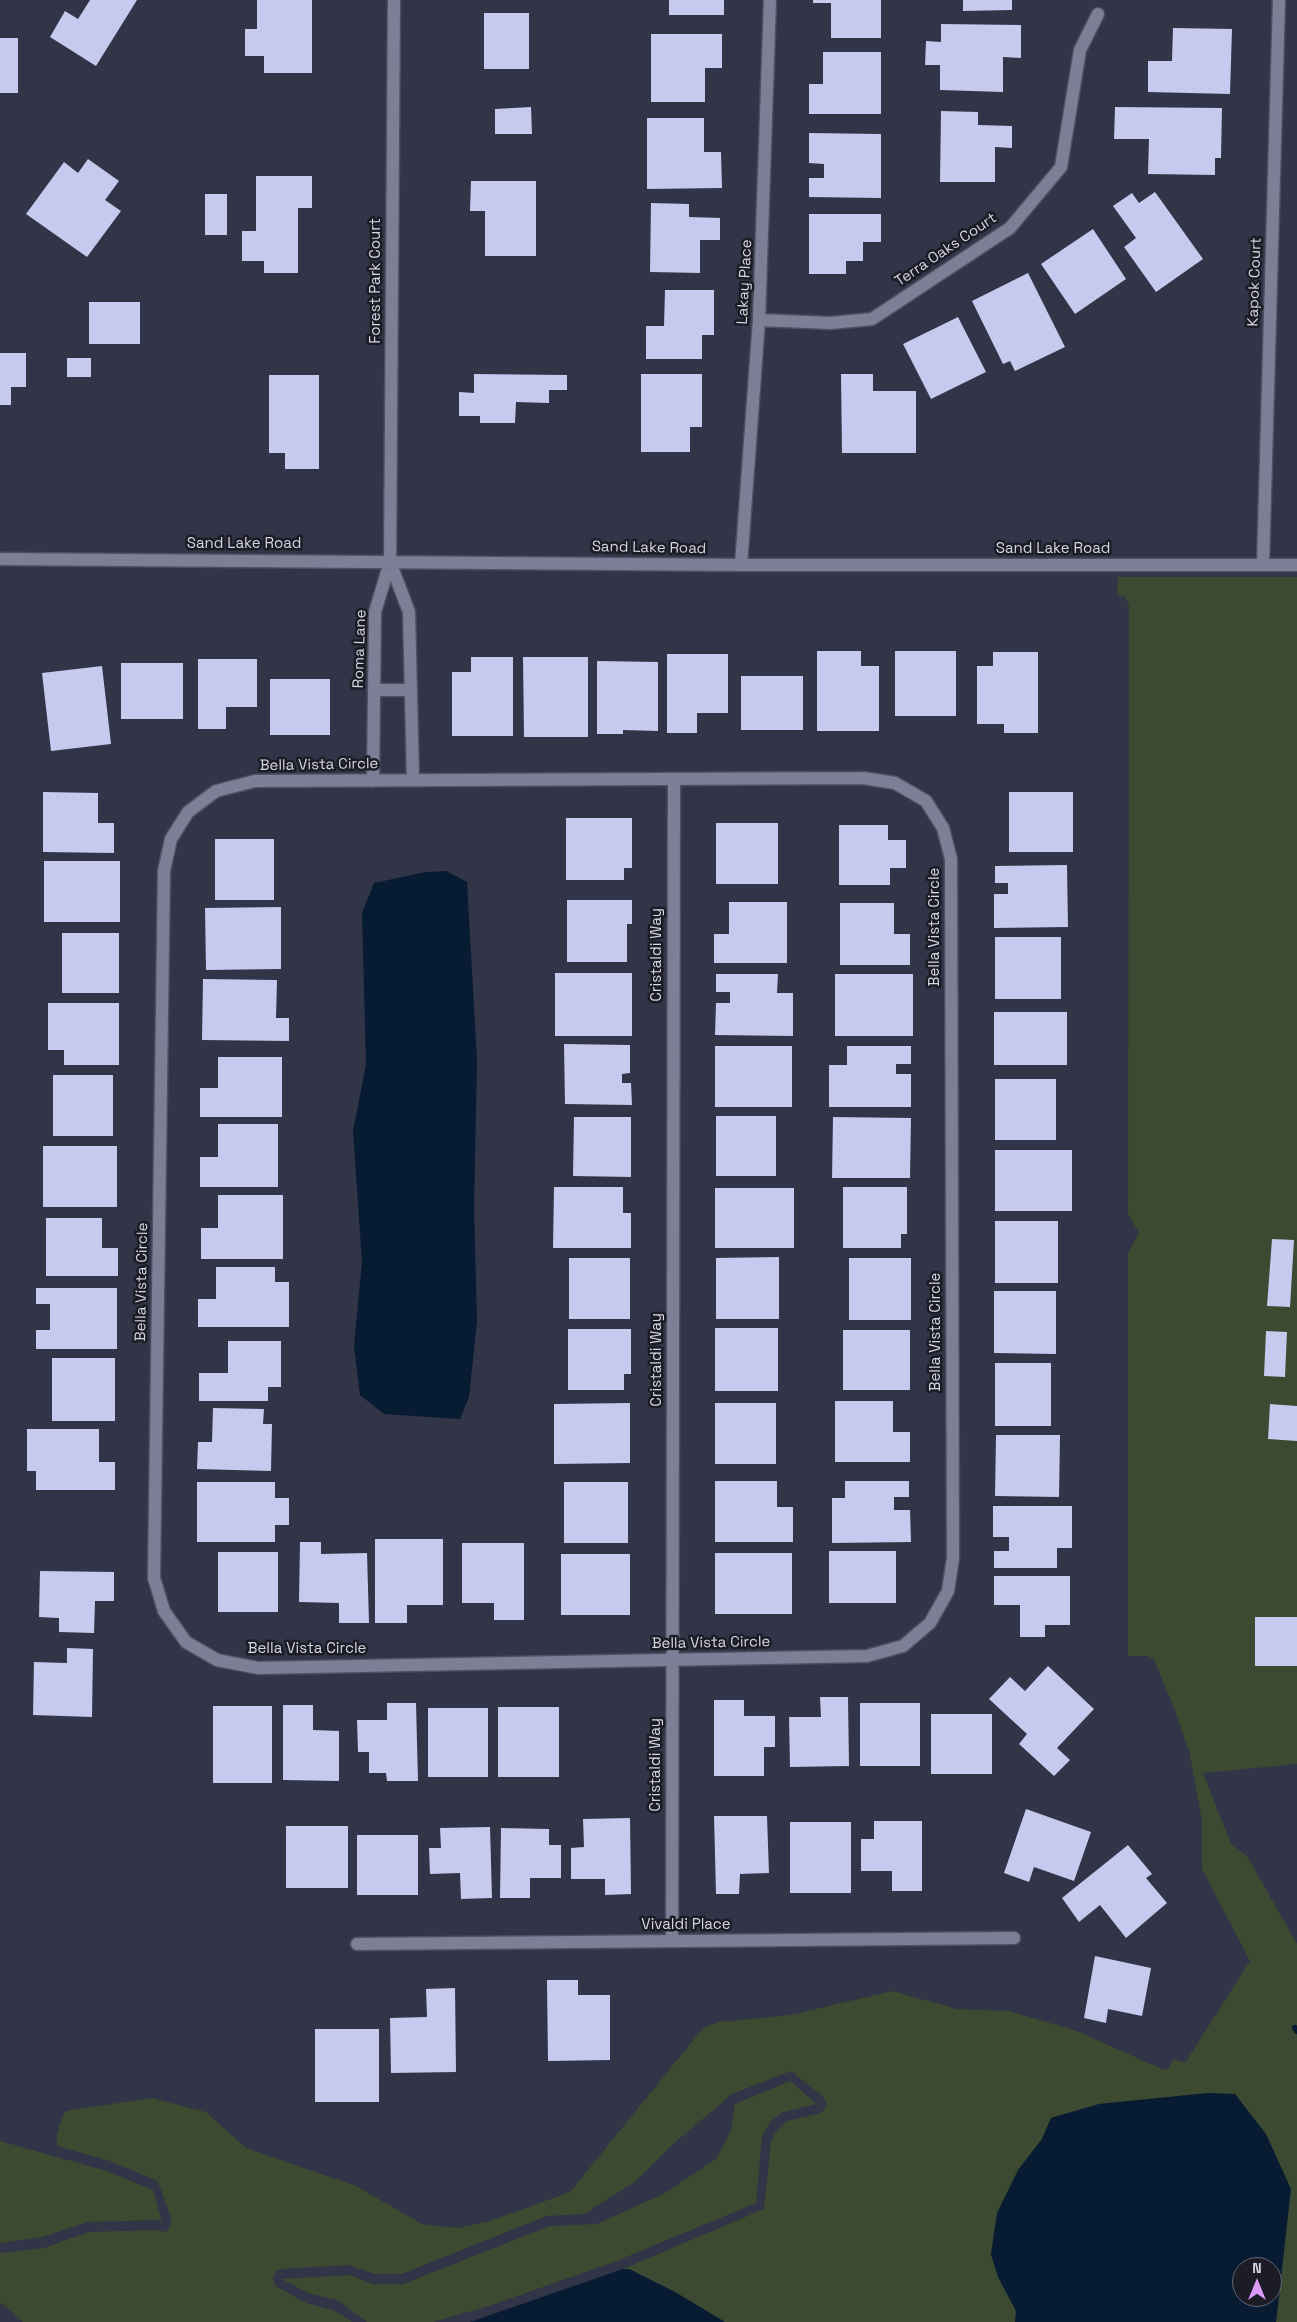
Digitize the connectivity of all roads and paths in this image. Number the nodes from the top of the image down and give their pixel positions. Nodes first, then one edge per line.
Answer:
1 (394, 0) edge
2 (770, 0) edge
3 (1279, 0) edge
4 (1098, 14) dead end
5 (760, 320) junction
6 (0, 559) edge
7 (390, 562) junction
8 (1263, 565) junction
9 (1297, 565) edge
10 (741, 566) junction
11 (374, 690) junction
12 (411, 690) junction
13 (674, 779) junction
14 (413, 780) junction
15 (373, 781) junction
16 (673, 1660) junction
17 (1014, 1938) dead end
18 (672, 1941) junction
19 (357, 1944) dead end

1 - 7 street, Forest Park Court
2 - 5 street, Lakay Place
3 - 8 street, Kapok Court
4 - 5 street, Terra Oaks Court
5 - 10 street, Lakay Place
6 - 7 street, Sand Lake Road
7 - 10 street, Sand Lake Road
7 - 11 street, Roma Lane
7 - 12 street
8 - 9 street, Sand Lake Road
8 - 10 street, Sand Lake Road
11 - 12 street
11 - 15 street, Roma Lane
12 - 14 street
13 - 14 street, Bella Vista Circle
13 - 16 street, Cristaldi Way
13 - 16 street, Bella Vista Circle
14 - 15 street, Bella Vista Circle
15 - 16 street, Bella Vista Circle
16 - 18 street, Cristaldi Way
17 - 18 street, Vivaldi Place
18 - 19 street, Vivaldi Place

